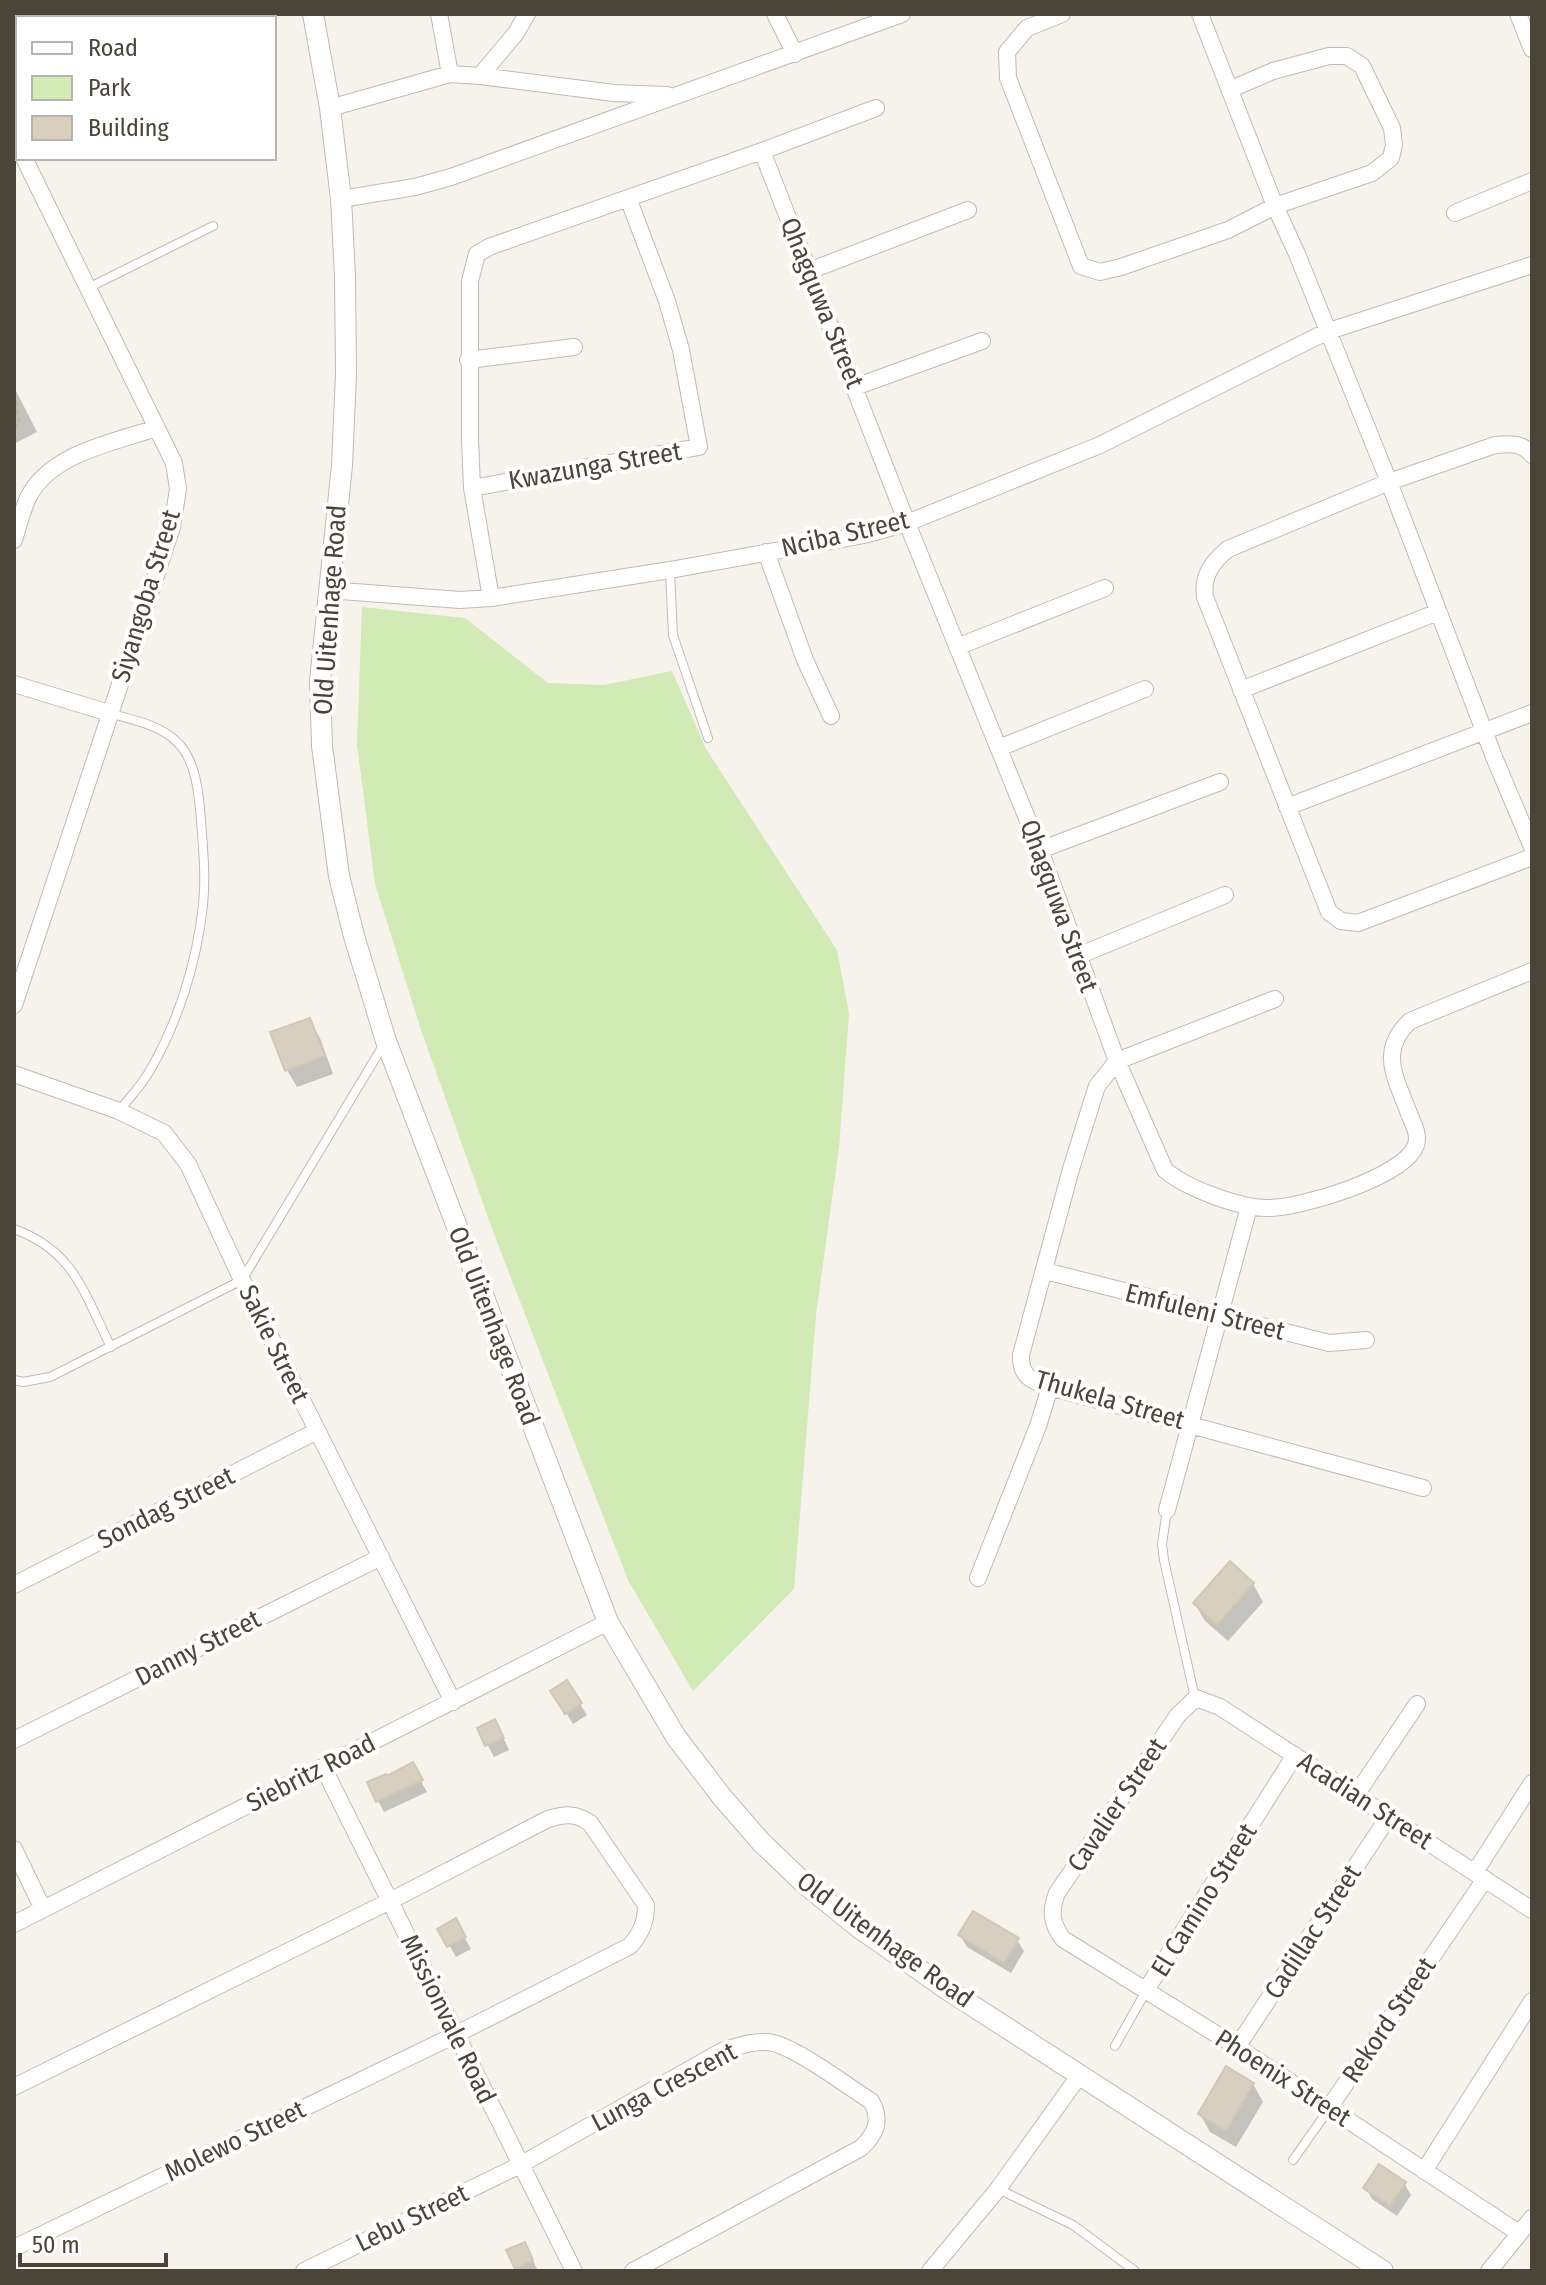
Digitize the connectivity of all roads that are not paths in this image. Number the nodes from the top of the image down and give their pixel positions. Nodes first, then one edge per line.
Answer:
1 (313, 14) edge
2 (439, 14) edge
3 (527, 14) edge
4 (775, 14) edge
5 (902, 14) edge
6 (1062, 14) edge
7 (1200, 14) edge
8 (1518, 14) edge
9 (868, 20) edge
10 (1532, 49) edge
11 (795, 54) junction
12 (450, 74) junction
13 (480, 76) junction
14 (1231, 89) junction
15 (682, 94) junction
16 (330, 108) junction
17 (876, 108) dead end
18 (762, 151) junction
19 (25, 160) edge
20 (1532, 181) edge
21 (628, 198) junction
22 (341, 199) junction
23 (1275, 206) junction
24 (968, 210) dead end
25 (1455, 213) dead end
26 (213, 226) dead end
27 (1532, 265) edge
28 (809, 271) junction
29 (87, 288) junction
30 (1326, 332) junction
31 (982, 341) dead end
32 (574, 347) dead end
33 (468, 360) junction
34 (855, 387) junction
35 (156, 428) junction
36 (1532, 455) edge
37 (1389, 482) junction
38 (472, 488) junction
39 (907, 523) junction
40 (14, 540) edge
41 (766, 552) junction
42 (670, 570) junction
43 (1105, 588) dead end
44 (328, 590) junction
45 (491, 598) junction
46 (1438, 612) junction
47 (957, 647) junction
48 (14, 684) edge
49 (1145, 689) dead end
50 (1241, 690) junction
51 (109, 713) junction
52 (1532, 713) edge
53 (831, 716) dead end
54 (1485, 732) junction
55 (708, 738) dead end
56 (999, 748) junction
57 (1220, 782) dead end
58 (1287, 807) junction
59 (1532, 847) edge
60 (1040, 850) junction
61 (1532, 857) edge
62 (1225, 895) dead end
63 (1078, 956) junction
64 (1532, 971) edge
65 (1275, 999) dead end
66 (14, 1005) edge
67 (386, 1041) junction
68 (1117, 1061) junction
69 (14, 1074) edge
70 (119, 1111) junction
71 (1249, 1207) junction
72 (14, 1229) edge
73 (1045, 1271) junction
74 (242, 1280) junction
75 (1221, 1316) junction
76 (1366, 1340) dead end
77 (111, 1347) junction
78 (14, 1380) edge
79 (1050, 1387) junction
80 (1192, 1424) junction
81 (317, 1431) junction
82 (1423, 1488) dead end
83 (1167, 1510) joint
84 (381, 1557) junction
85 (978, 1578) dead end
86 (14, 1585) edge
87 (608, 1622) junction
88 (1196, 1698) junction
89 (453, 1702) junction
90 (1417, 1704) dead end
91 (14, 1740) edge
92 (1295, 1755) junction
93 (323, 1767) junction
94 (1532, 1783) edge
95 (1356, 1795) junction
96 (1389, 1816) junction
97 (14, 1849) edge
98 (1480, 1876) junction
99 (390, 1901) junction
100 (43, 1909) junction
101 (1532, 1910) edge
102 (1052, 1919) joint
103 (14, 1924) edge
104 (1146, 1990) junction
105 (1532, 2001) edge
106 (455, 2035) junction
107 (1115, 2046) dead end
108 (1237, 2047) junction
109 (1079, 2076) junction
110 (14, 2087) edge
111 (1329, 2108) junction
112 (1293, 2160) dead end
113 (520, 2165) junction
114 (1424, 2171) junction
115 (998, 2189) junction
116 (1532, 2218) edge
117 (1519, 2233) junction
118 (14, 2248) edge
119 (304, 2271) edge
120 (574, 2271) edge
121 (633, 2271) edge
122 (930, 2271) edge
123 (1135, 2271) edge
124 (1383, 2271) edge
125 (1489, 2271) edge

1 - 16 street, Old Uitenhage Road
2 - 12 street
3 - 13 street
4 - 11 street
5 - 9 street
6 - 23 street
7 - 14 street
8 - 10 street
9 - 11 street
11 - 15 street
12 - 13 street
12 - 16 street
13 - 15 street
14 - 23 street
14 - 23 street
15 - 22 street
16 - 22 street, Old Uitenhage Road
17 - 18 street
18 - 21 street
18 - 28 street, Qhagquwa Street
19 - 29 street, Siyangoba Street
20 - 25 street
21 - 33 street
21 - 38 street, Kwazunga Street
22 - 44 street, Old Uitenhage Road
23 - 30 street
24 - 28 street
26 - 29 lane
27 - 30 street, Nciba Street
28 - 34 street, Qhagquwa Street
29 - 35 street, Siyangoba Street
30 - 37 street
30 - 39 street, Nciba Street
31 - 34 street
32 - 33 street
33 - 38 street
34 - 39 street, Qhagquwa Street
35 - 40 street
35 - 51 street, Siyangoba Street
36 - 37 street
37 - 46 street
37 - 50 street
38 - 45 street
39 - 41 street, Nciba Street
39 - 47 street, Qhagquwa Street
41 - 42 street, Nciba Street
41 - 53 street
42 - 45 street, Nciba Street
42 - 55 lane
43 - 47 street
44 - 45 street, Nciba Street
44 - 67 street, Old Uitenhage Road
46 - 50 street
46 - 54 street
47 - 56 street, Qhagquwa Street
48 - 51 street
49 - 56 street
50 - 58 street
51 - 66 street, Siyangoba Street
51 - 70 lane
52 - 54 street
54 - 58 street
54 - 59 street
56 - 60 street, Qhagquwa Street
57 - 60 street
58 - 61 street
60 - 63 street, Qhagquwa Street
62 - 63 street
63 - 68 street, Qhagquwa Street
64 - 71 street
65 - 68 street
67 - 74 lane
67 - 87 street, Old Uitenhage Road
68 - 71 street, Qhagquwa Street
68 - 73 street, Thukela Street
69 - 70 street, Sakie Street
70 - 74 street, Sakie Street
71 - 75 street
72 - 77 lane
73 - 75 street, Emfuleni Street
73 - 79 street, Thukela Street
74 - 77 lane
74 - 81 street, Sakie Street
75 - 76 street, Emfuleni Street
75 - 80 street
77 - 78 lane
79 - 80 street, Thukela Street
79 - 85 street
80 - 82 street, Thukela Street
80 - 83 street
81 - 84 street, Sakie Street
81 - 86 street, Sondag Street
83 - 88 lane
84 - 89 street, Sakie Street
84 - 91 street, Danny Street
87 - 89 street, Siebritz Road
87 - 109 street, Old Uitenhage Road
88 - 92 street, Acadian Street
88 - 102 street, Cavalier Street
89 - 93 street, Siebritz Road
90 - 95 street
92 - 95 street, Acadian Street
92 - 104 street, El Camino Street
93 - 99 street, Missionvale Road
93 - 100 street, Siebritz Road
94 - 98 street, Rekord Street
95 - 96 street, Acadian Street
96 - 98 street, Acadian Street
96 - 108 street, Cadillac Street
97 - 100 street
98 - 101 street, Acadian Street
98 - 111 street, Rekord Street
99 - 106 street, Missionvale Road
99 - 106 street, Molewo Street
99 - 110 street
100 - 103 street, Siebritz Road
102 - 104 street, Phoenix Street
104 - 107 lane, El Camino Street
104 - 108 street, Phoenix Street
105 - 114 street
106 - 113 street, Missionvale Road
106 - 118 street, Molewo Street
108 - 111 street, Phoenix Street
109 - 115 street
109 - 124 street, Old Uitenhage Road
111 - 112 lane, Rekord Street
111 - 114 street, Phoenix Street
113 - 119 street, Lebu Street
113 - 120 street, Missionvale Road
113 - 121 street, Lunga Crescent
114 - 117 street, Phoenix Street
115 - 122 street
115 - 123 lane
116 - 117 street
117 - 125 street

